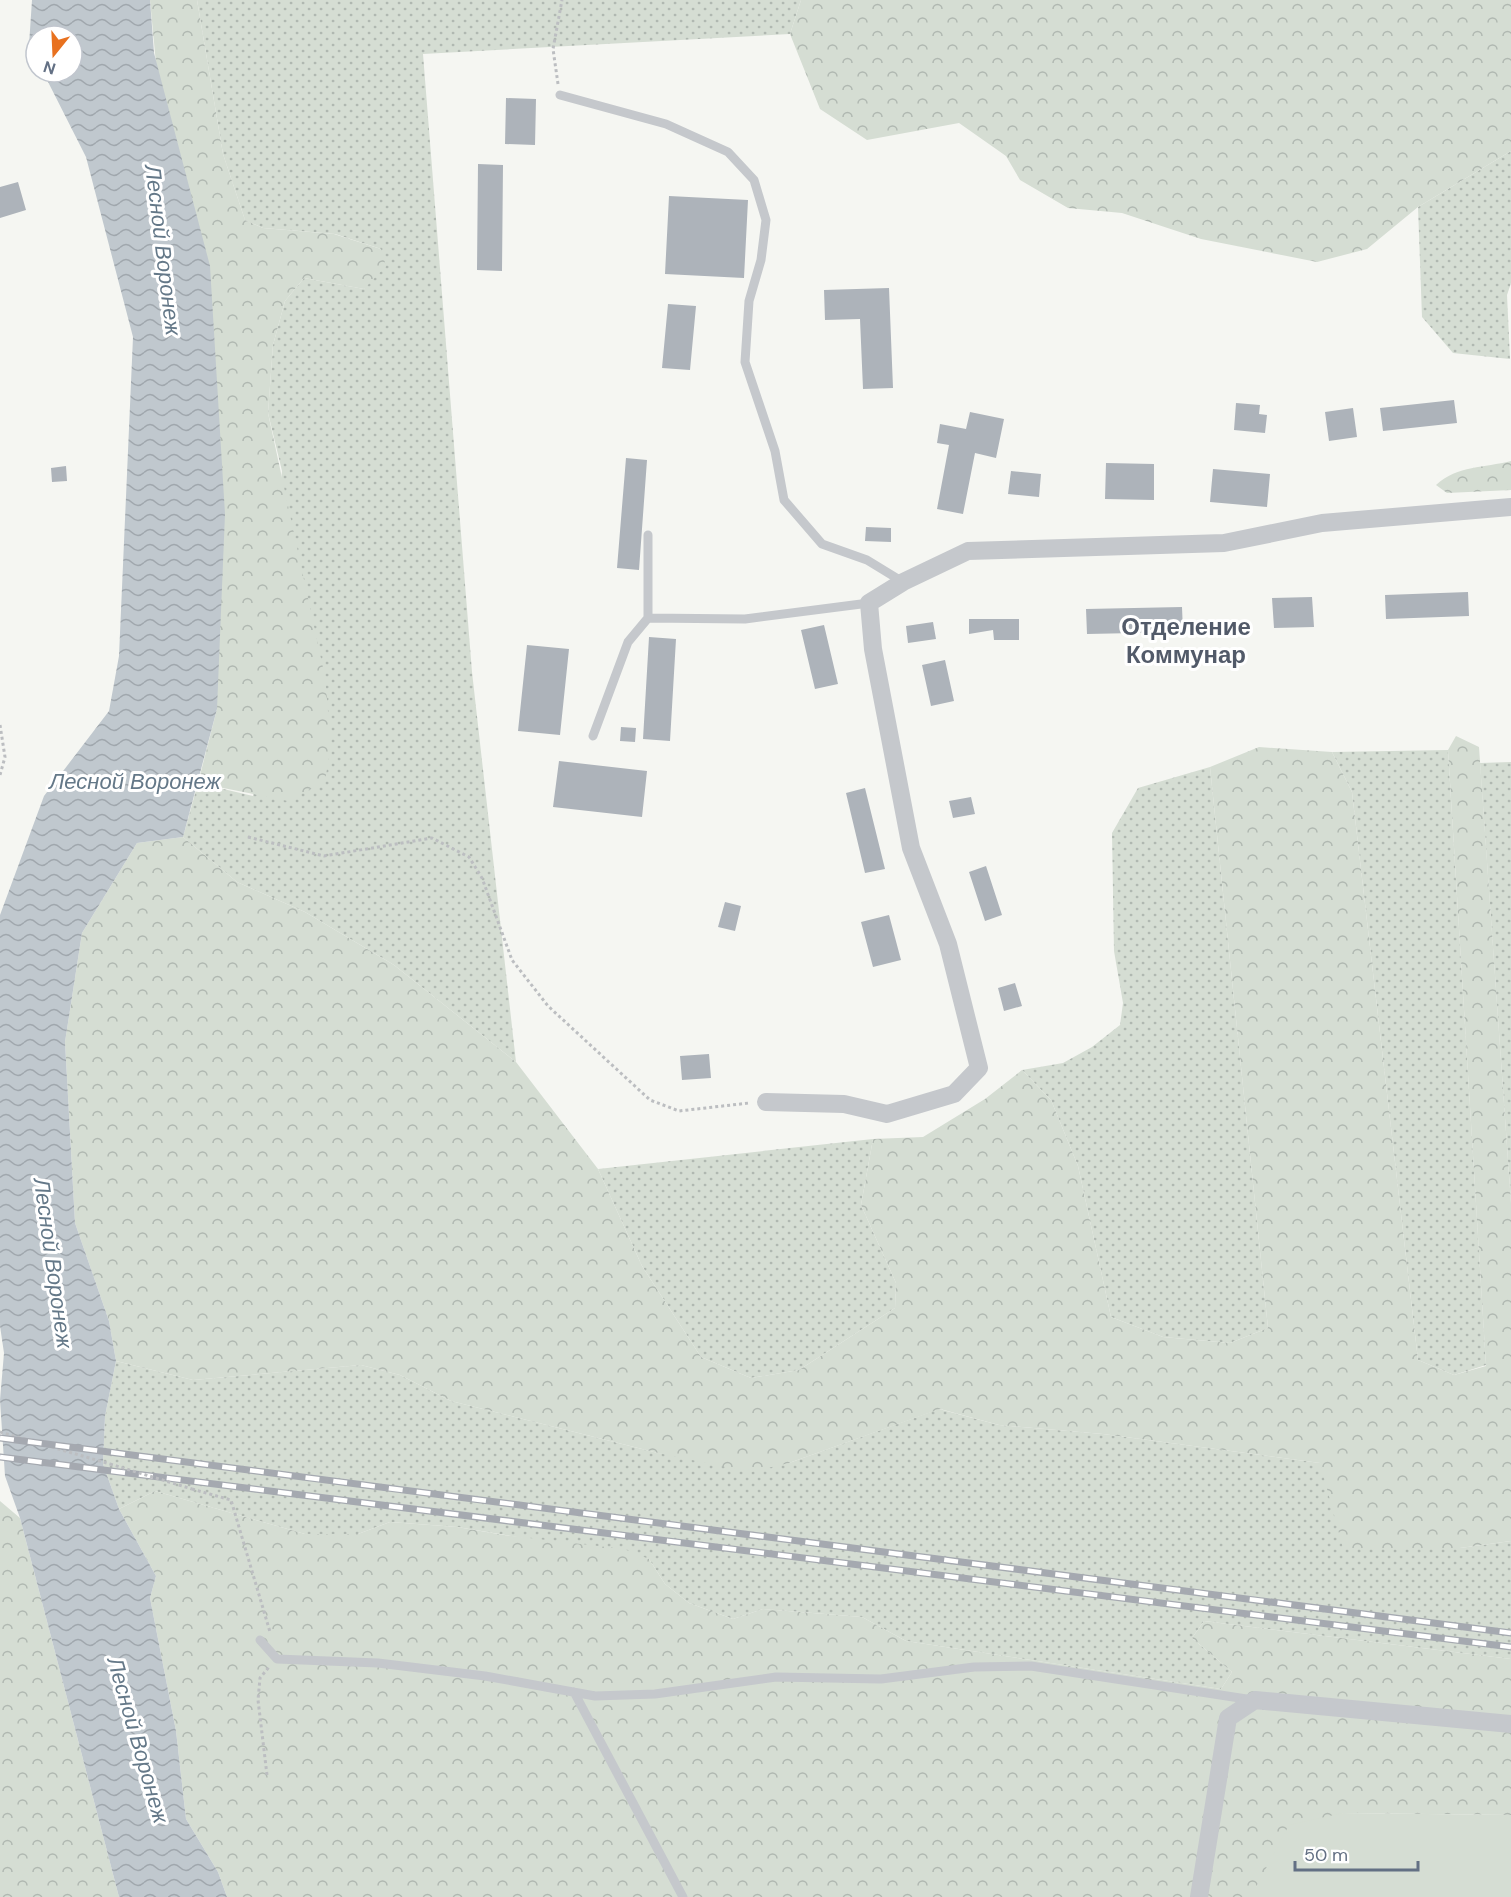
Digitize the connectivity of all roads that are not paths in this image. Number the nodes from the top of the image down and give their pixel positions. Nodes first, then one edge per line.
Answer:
1 (560, 95) road end
2 (1511, 507) edge
3 (648, 535) dead end
4 (903, 582) junction
5 (869, 603) junction
6 (648, 618) junction
7 (593, 736) dead end
8 (766, 1102) road end
9 (260, 1640) dead end
10 (574, 1692) junction
11 (1255, 1700) junction
12 (1511, 1724) edge
13 (683, 1897) edge
14 (1199, 1897) edge

1 - 4 lane
2 - 4 street
3 - 6 lane
4 - 5 street
5 - 6 lane
5 - 8 street
6 - 7 lane
9 - 10 lane
10 - 11 lane
10 - 13 lane
11 - 12 street
11 - 14 street

